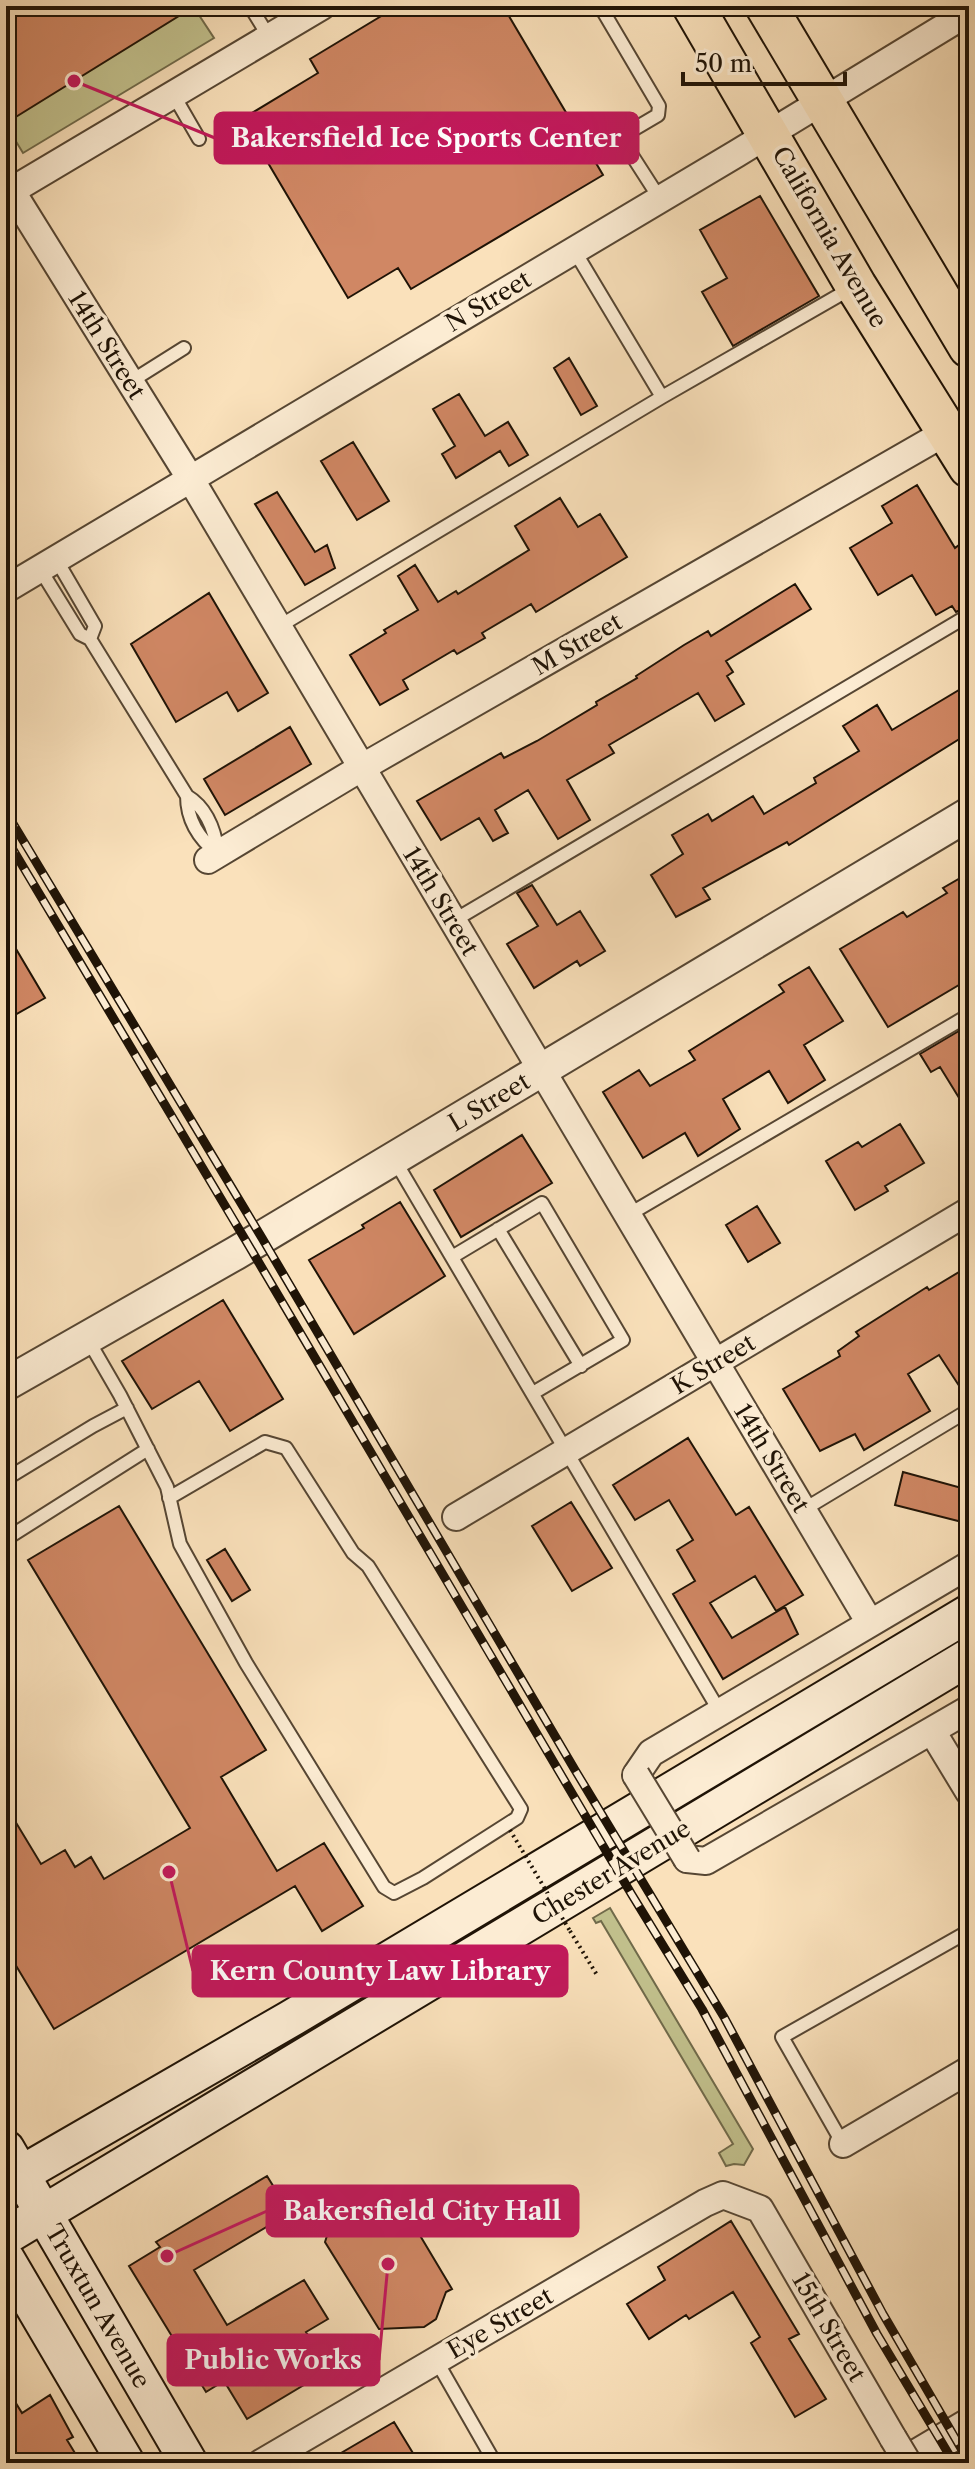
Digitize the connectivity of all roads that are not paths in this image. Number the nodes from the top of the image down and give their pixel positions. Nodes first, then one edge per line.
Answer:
1 (250, 6) edge
2 (322, 6) edge
3 (600, 6) edge
4 (693, 6) edge
5 (766, 6) edge
6 (961, 19) edge
7 (269, 37) junction
8 (173, 94) junction
9 (822, 102) junction
10 (769, 133) junction
11 (199, 139) dead end
12 (8, 186) edge
13 (660, 199) junction
14 (574, 250) junction
15 (856, 286) junction
16 (969, 347) edge
17 (184, 348) dead end
18 (130, 382) junction
19 (662, 397) junction
20 (948, 431) junction
21 (969, 467) edge
22 (190, 478) junction
23 (48, 564) junction
24 (6, 589) edge
25 (969, 615) edge
26 (278, 627) junction
27 (90, 639) junction
28 (361, 768) junction
29 (969, 814) edge
30 (213, 857) joint
31 (453, 921) junction
32 (969, 1015) edge
33 (542, 1070) junction
34 (394, 1159) junction
35 (969, 1211) edge
36 (628, 1215) junction
37 (498, 1229) junction
38 (452, 1257) junction
39 (87, 1338) junction
40 (716, 1362) junction
41 (581, 1366) junction
42 (6, 1384) edge
43 (533, 1393) junction
44 (127, 1408) junction
45 (969, 1410) edge
46 (148, 1449) junction
47 (567, 1450) junction
48 (6, 1479) edge
49 (169, 1498) junction
50 (803, 1510) junction
51 (456, 1517) dead end
52 (6, 1539) edge
53 (969, 1565) edge
54 (969, 1613) edge
55 (870, 1623) junction
56 (969, 1657) edge
57 (969, 1709) edge
58 (720, 1712) junction
59 (932, 1731) junction
60 (969, 1792) edge
61 (969, 1931) edge
62 (969, 2070) edge
63 (843, 2144) joint
64 (11, 2168) edge
65 (742, 2201) joint
66 (44, 2212) junction
67 (6, 2236) edge
68 (6, 2259) edge
69 (436, 2360) junction
70 (969, 2425) edge
71 (902, 2455) edge
72 (126, 2463) edge
73 (189, 2463) edge
74 (261, 2463) edge
75 (495, 2463) edge

1 - 7 lane
2 - 7 street
3 - 13 lane
4 - 10 main road, California Avenue
5 - 9 main road
6 - 9 street, N Street
7 - 8 street
8 - 11 lane
8 - 12 street
9 - 10 street, N Street
9 - 16 main road
10 - 13 street, N Street
10 - 15 main road, California Avenue
12 - 18 street, 14th Street
13 - 14 street, N Street
14 - 19 lane
14 - 22 street, N Street
15 - 19 lane
15 - 20 main road, California Avenue
17 - 18 lane
18 - 22 street, 14th Street
19 - 26 lane
20 - 21 main road, California Avenue
20 - 28 street, M Street
22 - 23 street, N Street
22 - 26 street, 14th Street
23 - 24 street, N Street
23 - 27 lane
23 - 27 lane
25 - 31 lane
26 - 28 street, 14th Street
27 - 30 lane
28 - 30 street, M Street
28 - 31 street, 14th Street
29 - 33 street, L Street
31 - 33 street, 14th Street
32 - 36 lane
33 - 34 street, L Street
33 - 36 street, 14th Street
34 - 38 lane
34 - 39 street, L Street
35 - 40 street, K Street
36 - 40 street, 14th Street
37 - 38 lane
37 - 41 lane
37 - 41 lane
38 - 43 lane
39 - 42 street, L Street
39 - 44 lane
40 - 47 street, K Street
40 - 50 street, 14th Street
41 - 43 lane
43 - 47 lane
44 - 46 lane
44 - 48 lane
45 - 50 lane
46 - 49 lane
46 - 52 lane
47 - 51 street, K Street
47 - 58 lane
49 - 49 lane
50 - 55 street, 14th Street
53 - 55 street
54 - 64 main road, Chester Avenue
55 - 58 street
56 - 66 main road, Chester Avenue
57 - 59 street
58 - 59 street, bridge
59 - 60 street
61 - 63 lane
62 - 63 street
64 - 66 main road, Truxtun Avenue
65 - 69 street, Eye Street
65 - 71 street, 15th Street
66 - 67 main road, Chester Avenue
66 - 73 main road, Truxtun Avenue
68 - 72 main road
69 - 74 street, Eye Street
69 - 75 lane
70 - 71 street

